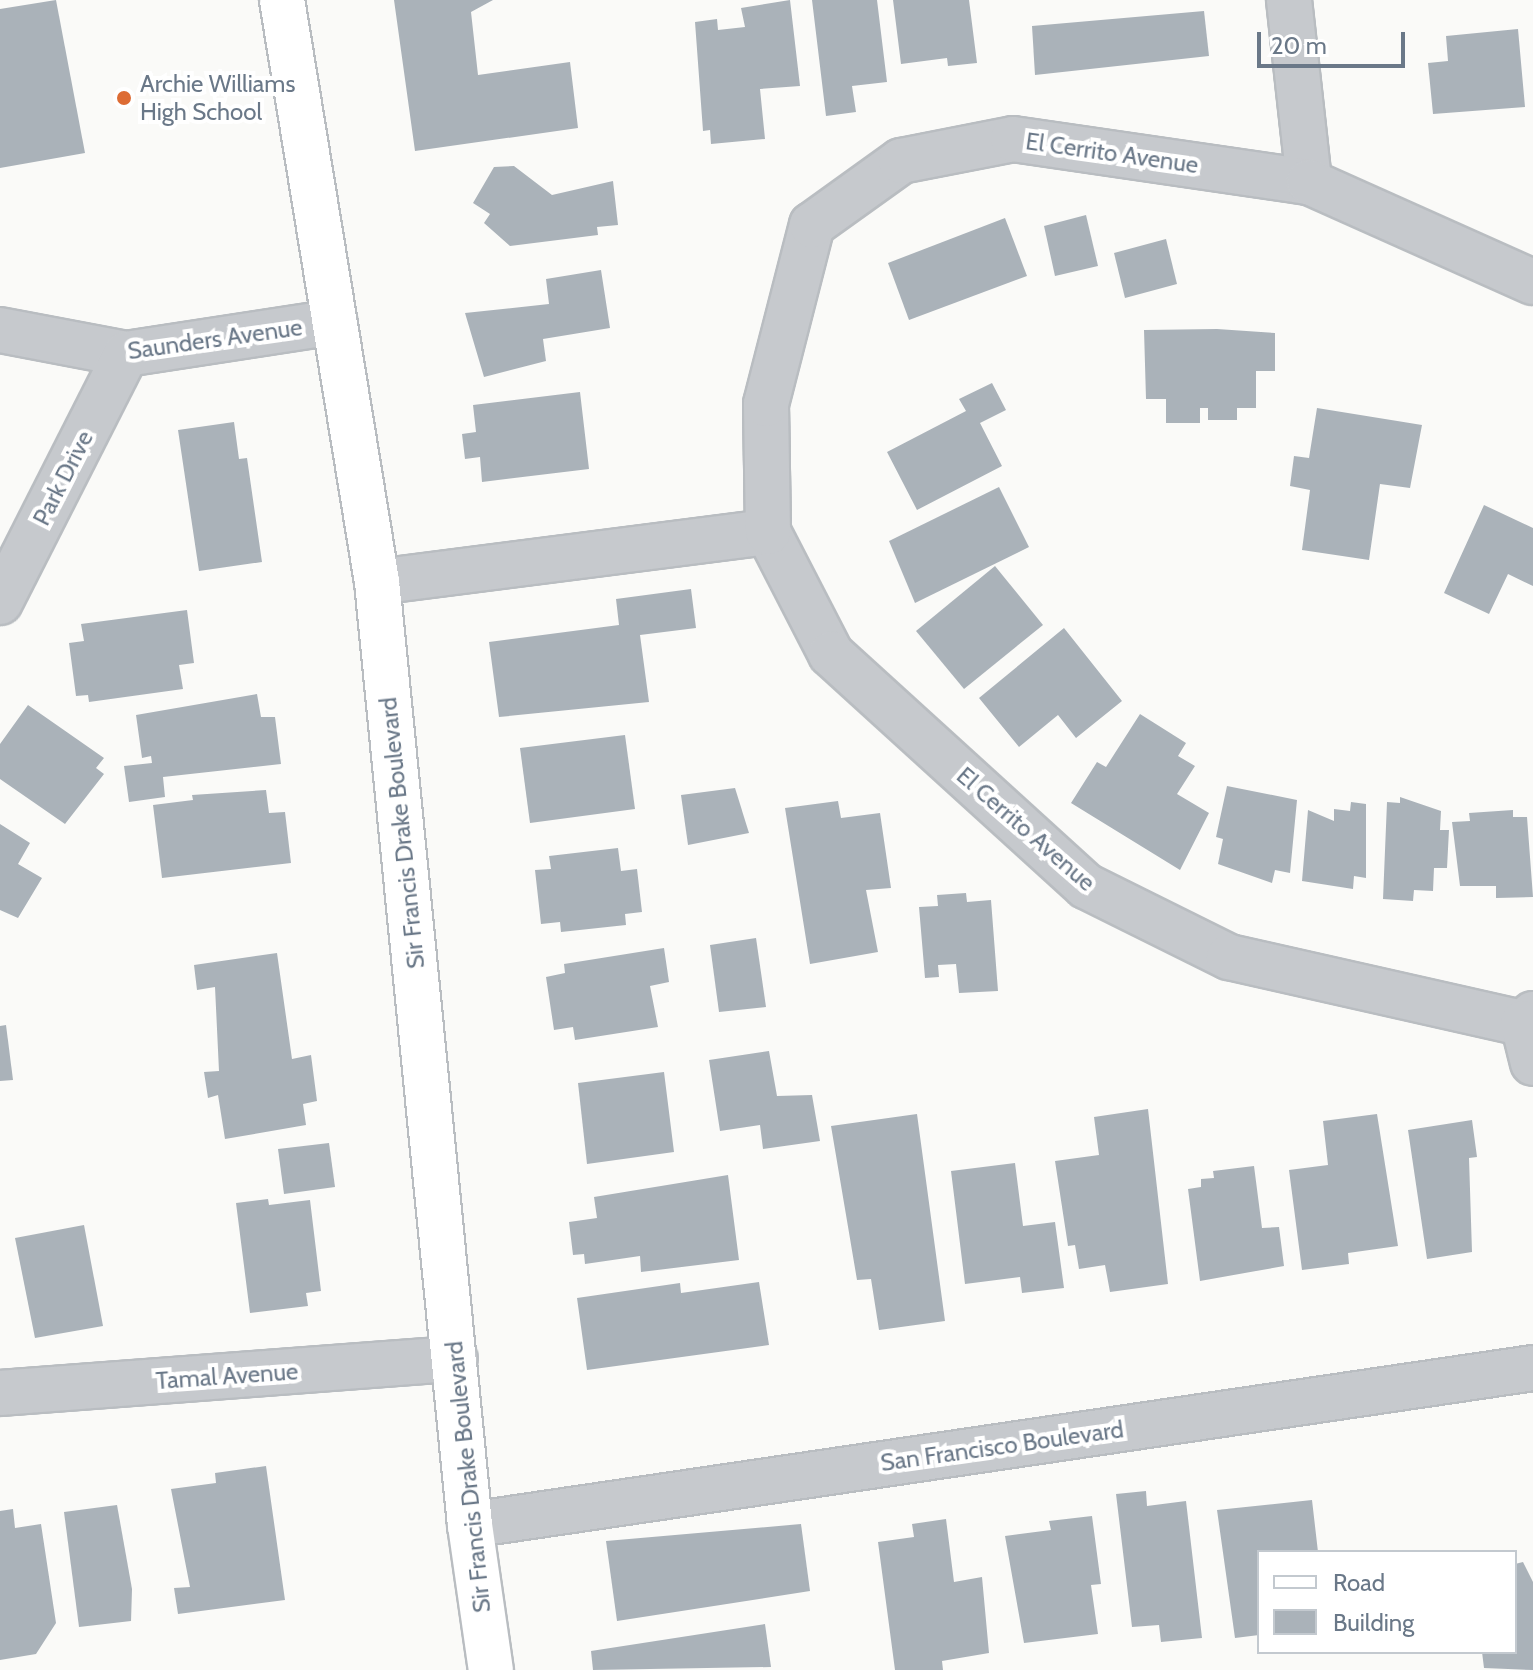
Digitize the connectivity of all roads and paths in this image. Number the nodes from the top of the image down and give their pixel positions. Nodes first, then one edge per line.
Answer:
1 (282, 0) edge
2 (1289, 0) edge
3 (1309, 182) junction
4 (1533, 282) edge
5 (335, 322) junction
6 (0, 330) edge
7 (126, 354) junction
8 (768, 532) junction
9 (377, 582) junction
10 (0, 602) edge
11 (1530, 1033) edge
12 (455, 1359) junction
13 (1533, 1368) edge
14 (0, 1393) edge
15 (470, 1525) junction
16 (491, 1670) edge

1 - 5 main road, Sir Francis Drake Boulevard
2 - 3 street
3 - 4 street, El Cerrito Avenue
3 - 8 street, El Cerrito Avenue
5 - 7 street, Saunders Avenue
5 - 9 main road, Sir Francis Drake Boulevard
6 - 7 street, Saunders Avenue
7 - 10 street, Park Drive
8 - 9 street
8 - 11 street, El Cerrito Avenue
9 - 12 main road, Sir Francis Drake Boulevard
12 - 14 street, Tamal Avenue
12 - 15 main road, Sir Francis Drake Boulevard
13 - 15 street, San Francisco Boulevard
15 - 16 main road, Sir Francis Drake Boulevard

